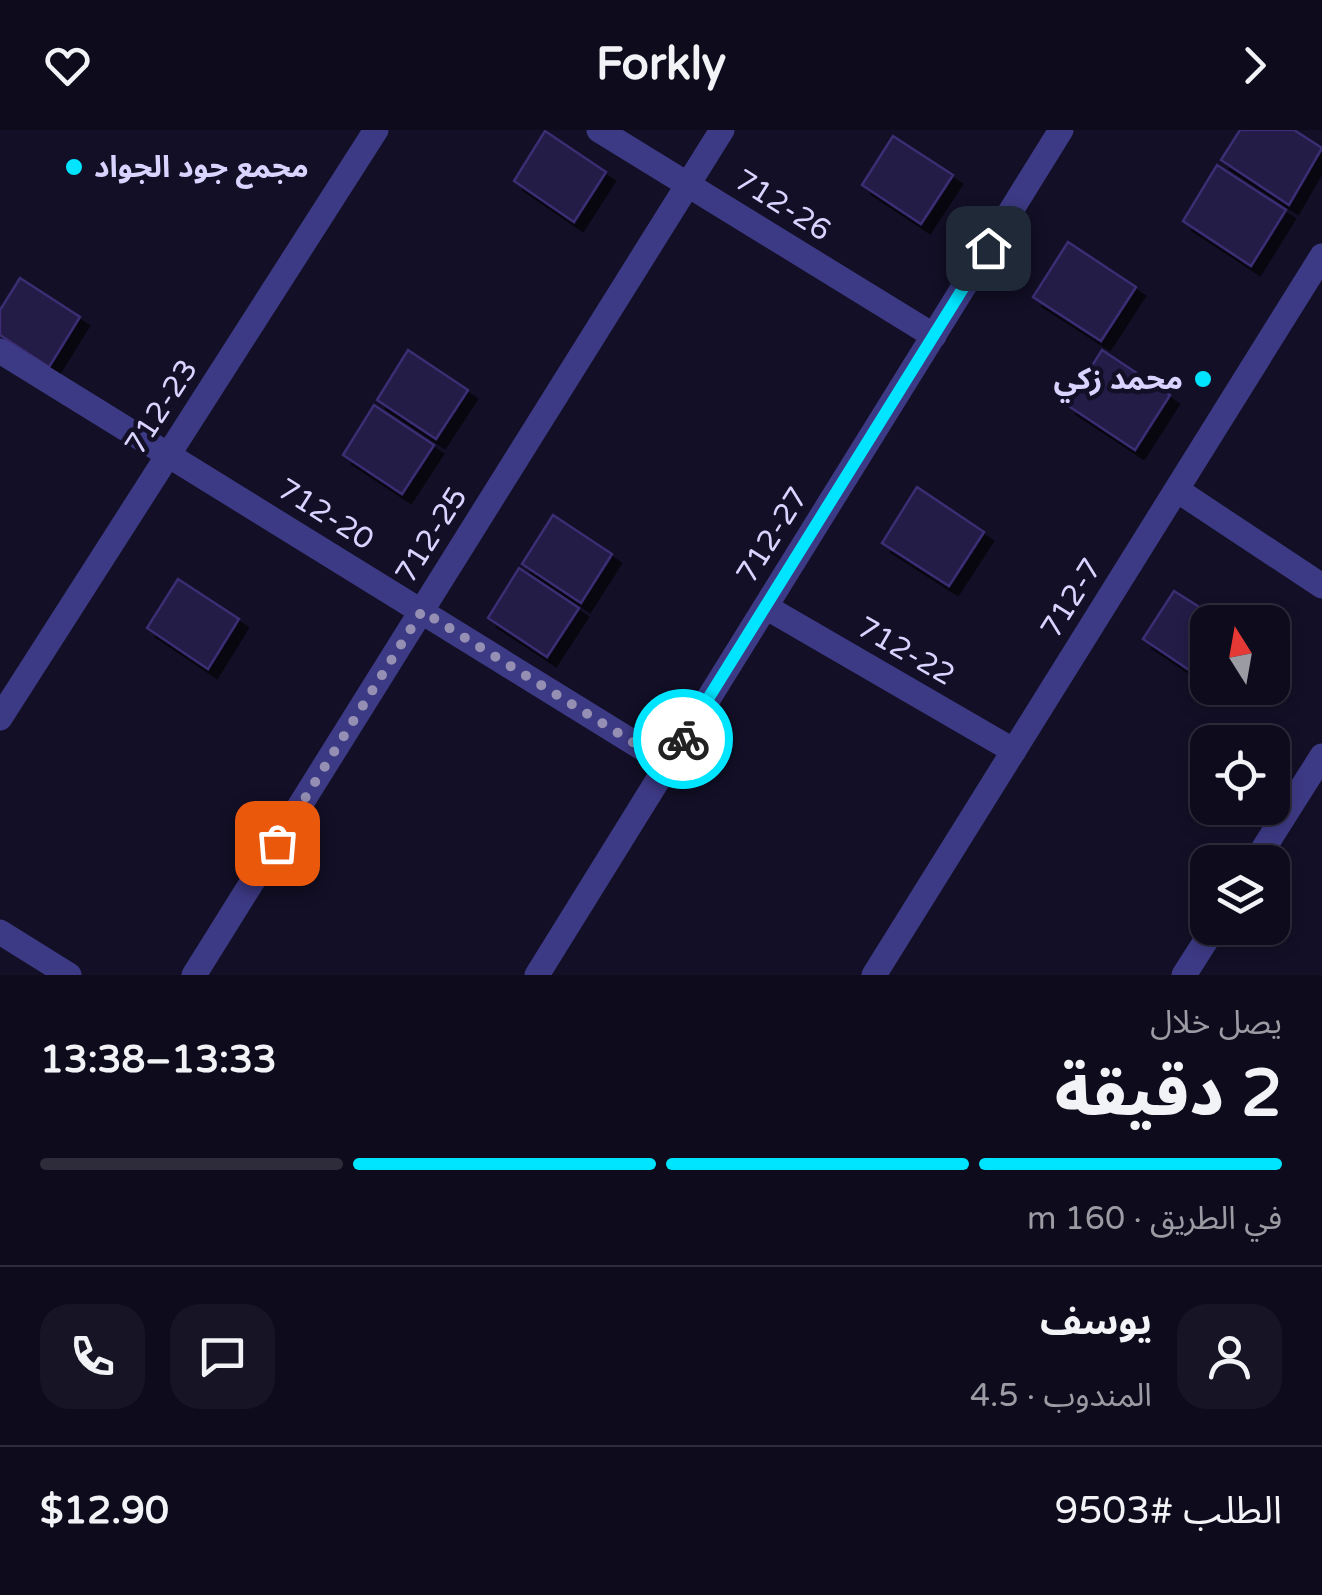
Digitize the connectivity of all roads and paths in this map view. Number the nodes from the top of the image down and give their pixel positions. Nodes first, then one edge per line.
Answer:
1 (376, 130) edge
2 (599, 130) edge
3 (722, 130) edge
4 (1061, 130) edge
5 (688, 184) junction
6 (1322, 256) edge
7 (934, 336) junction
8 (0, 351) edge
9 (168, 455) junction
10 (1176, 490) junction
11 (1322, 586) edge
12 (766, 606) junction
13 (422, 611) junction
14 (0, 718) edge
15 (1014, 751) junction
16 (1322, 756) edge
17 (668, 764) junction
18 (1266, 845) edge
19 (0, 932) edge
20 (1203, 945) edge
21 (69, 975) edge
22 (194, 975) edge
23 (537, 975) edge
24 (874, 975) edge
25 (1184, 975) edge

1 - 9 street, 712-23
2 - 5 street, 712-26
3 - 5 street, 712-25
4 - 7 street, 712-27
5 - 7 street, 712-26
5 - 13 street, 712-25
6 - 10 street, 712-7
7 - 12 street, 712-27
8 - 9 street, 712-20
9 - 13 street, 712-20
9 - 14 street, 712-23
10 - 11 street
10 - 15 street, 712-7
12 - 15 street, 712-22
12 - 17 street, 712-27
13 - 17 street, 712-20
13 - 22 street, 712-25
15 - 24 street, 712-7
16 - 18 street
17 - 23 street, 712-27
19 - 21 street
20 - 25 street

